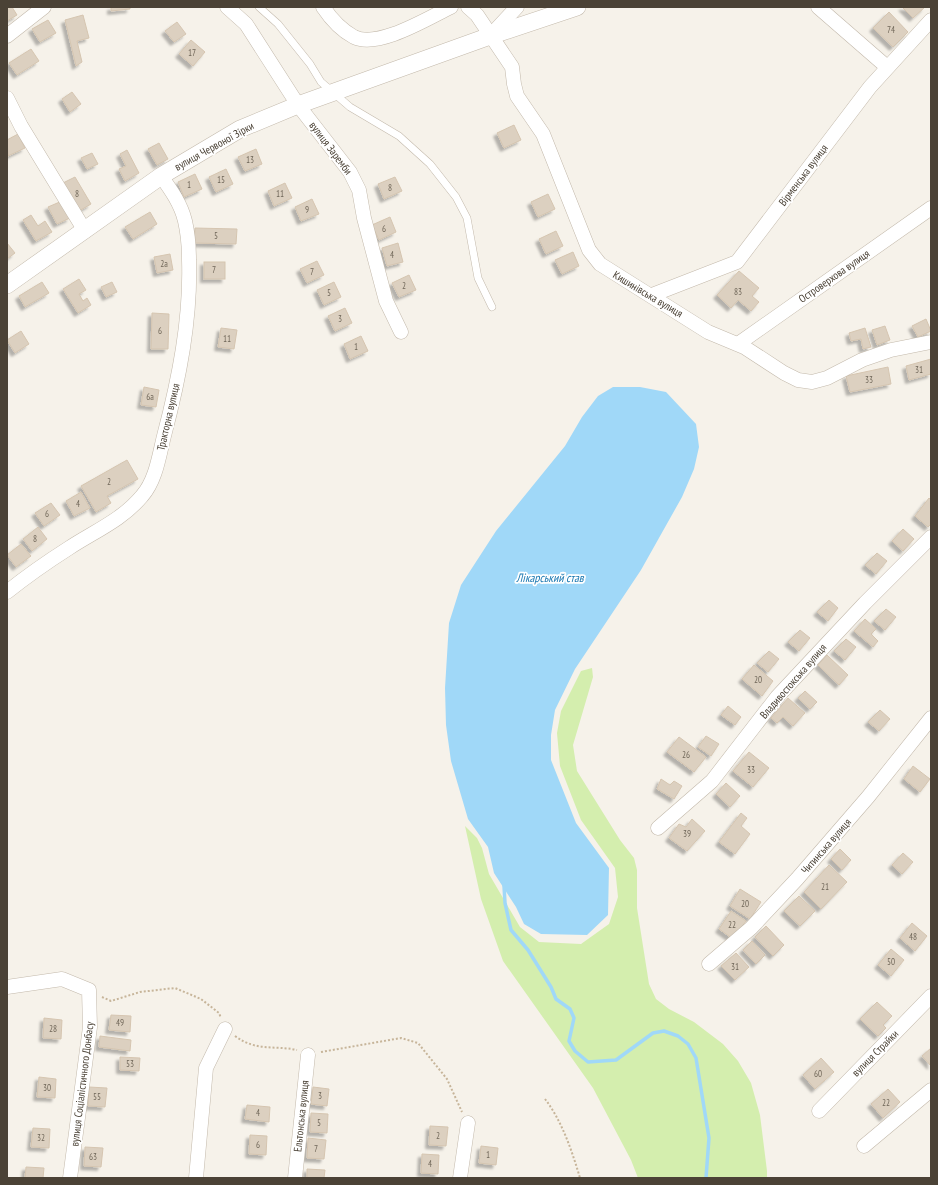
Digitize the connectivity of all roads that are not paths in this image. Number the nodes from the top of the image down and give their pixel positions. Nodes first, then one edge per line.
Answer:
1 (44, 7) edge
2 (227, 7) edge
3 (259, 7) edge
4 (323, 7) edge
5 (451, 7) edge
6 (468, 7) edge
7 (517, 7) edge
8 (578, 7) edge
9 (818, 7) edge
10 (931, 20) edge
11 (7, 36) edge
12 (490, 36) junction
13 (887, 68) junction
14 (333, 92) junction
15 (7, 98) edge
16 (298, 105) junction
17 (161, 176) junction
18 (931, 208) edge
19 (84, 230) junction
20 (7, 285) edge
21 (652, 295) junction
22 (492, 307) dead end
23 (401, 332) dead end
24 (931, 342) edge
25 (738, 344) junction
26 (931, 536) edge
27 (7, 592) edge
28 (931, 718) edge
29 (658, 828) dead end
30 (710, 964) dead end
31 (7, 987) edge
32 (931, 996) edge
33 (225, 1029) road end
34 (308, 1055) road end
35 (931, 1090) edge
36 (819, 1111) dead end
37 (468, 1123) road end
38 (864, 1146) dead end
39 (70, 1178) edge
40 (196, 1178) edge
41 (295, 1178) edge
42 (460, 1178) edge

1 - 11 street
2 - 16 street, вулиця Заремби
3 - 14 lane
4 - 5 street
6 - 12 street, Кишинівська вулиця
7 - 12 street
8 - 12 street, вулиця Червоної Зірки
9 - 13 street
10 - 13 street, Вірменська вулиця
12 - 14 street, вулиця Червоної Зірки
12 - 21 street, Кишинівська вулиця
13 - 21 street, Вірменська вулиця
14 - 16 street, вулиця Червоної Зірки
14 - 22 lane
15 - 19 street
16 - 17 street, вулиця Червоної Зірки
16 - 23 street, вулиця Заремби
17 - 19 street, вулиця Червоної Зірки
17 - 27 street, Тракторна вулиця
18 - 25 street, Островерхова вулиця
19 - 20 street, вулиця Червоної Зірки
21 - 25 street, Кишинівська вулиця
24 - 25 street, Кишинівська вулиця
26 - 29 street, Владивостокська вулиця
28 - 30 street, Читинська вулиця
31 - 39 street, вулиця Соціалістичного Донбасу
32 - 36 street, вулиця Страйки
33 - 40 street
34 - 41 street, Ельтонська вулиця
35 - 38 street
37 - 42 street

